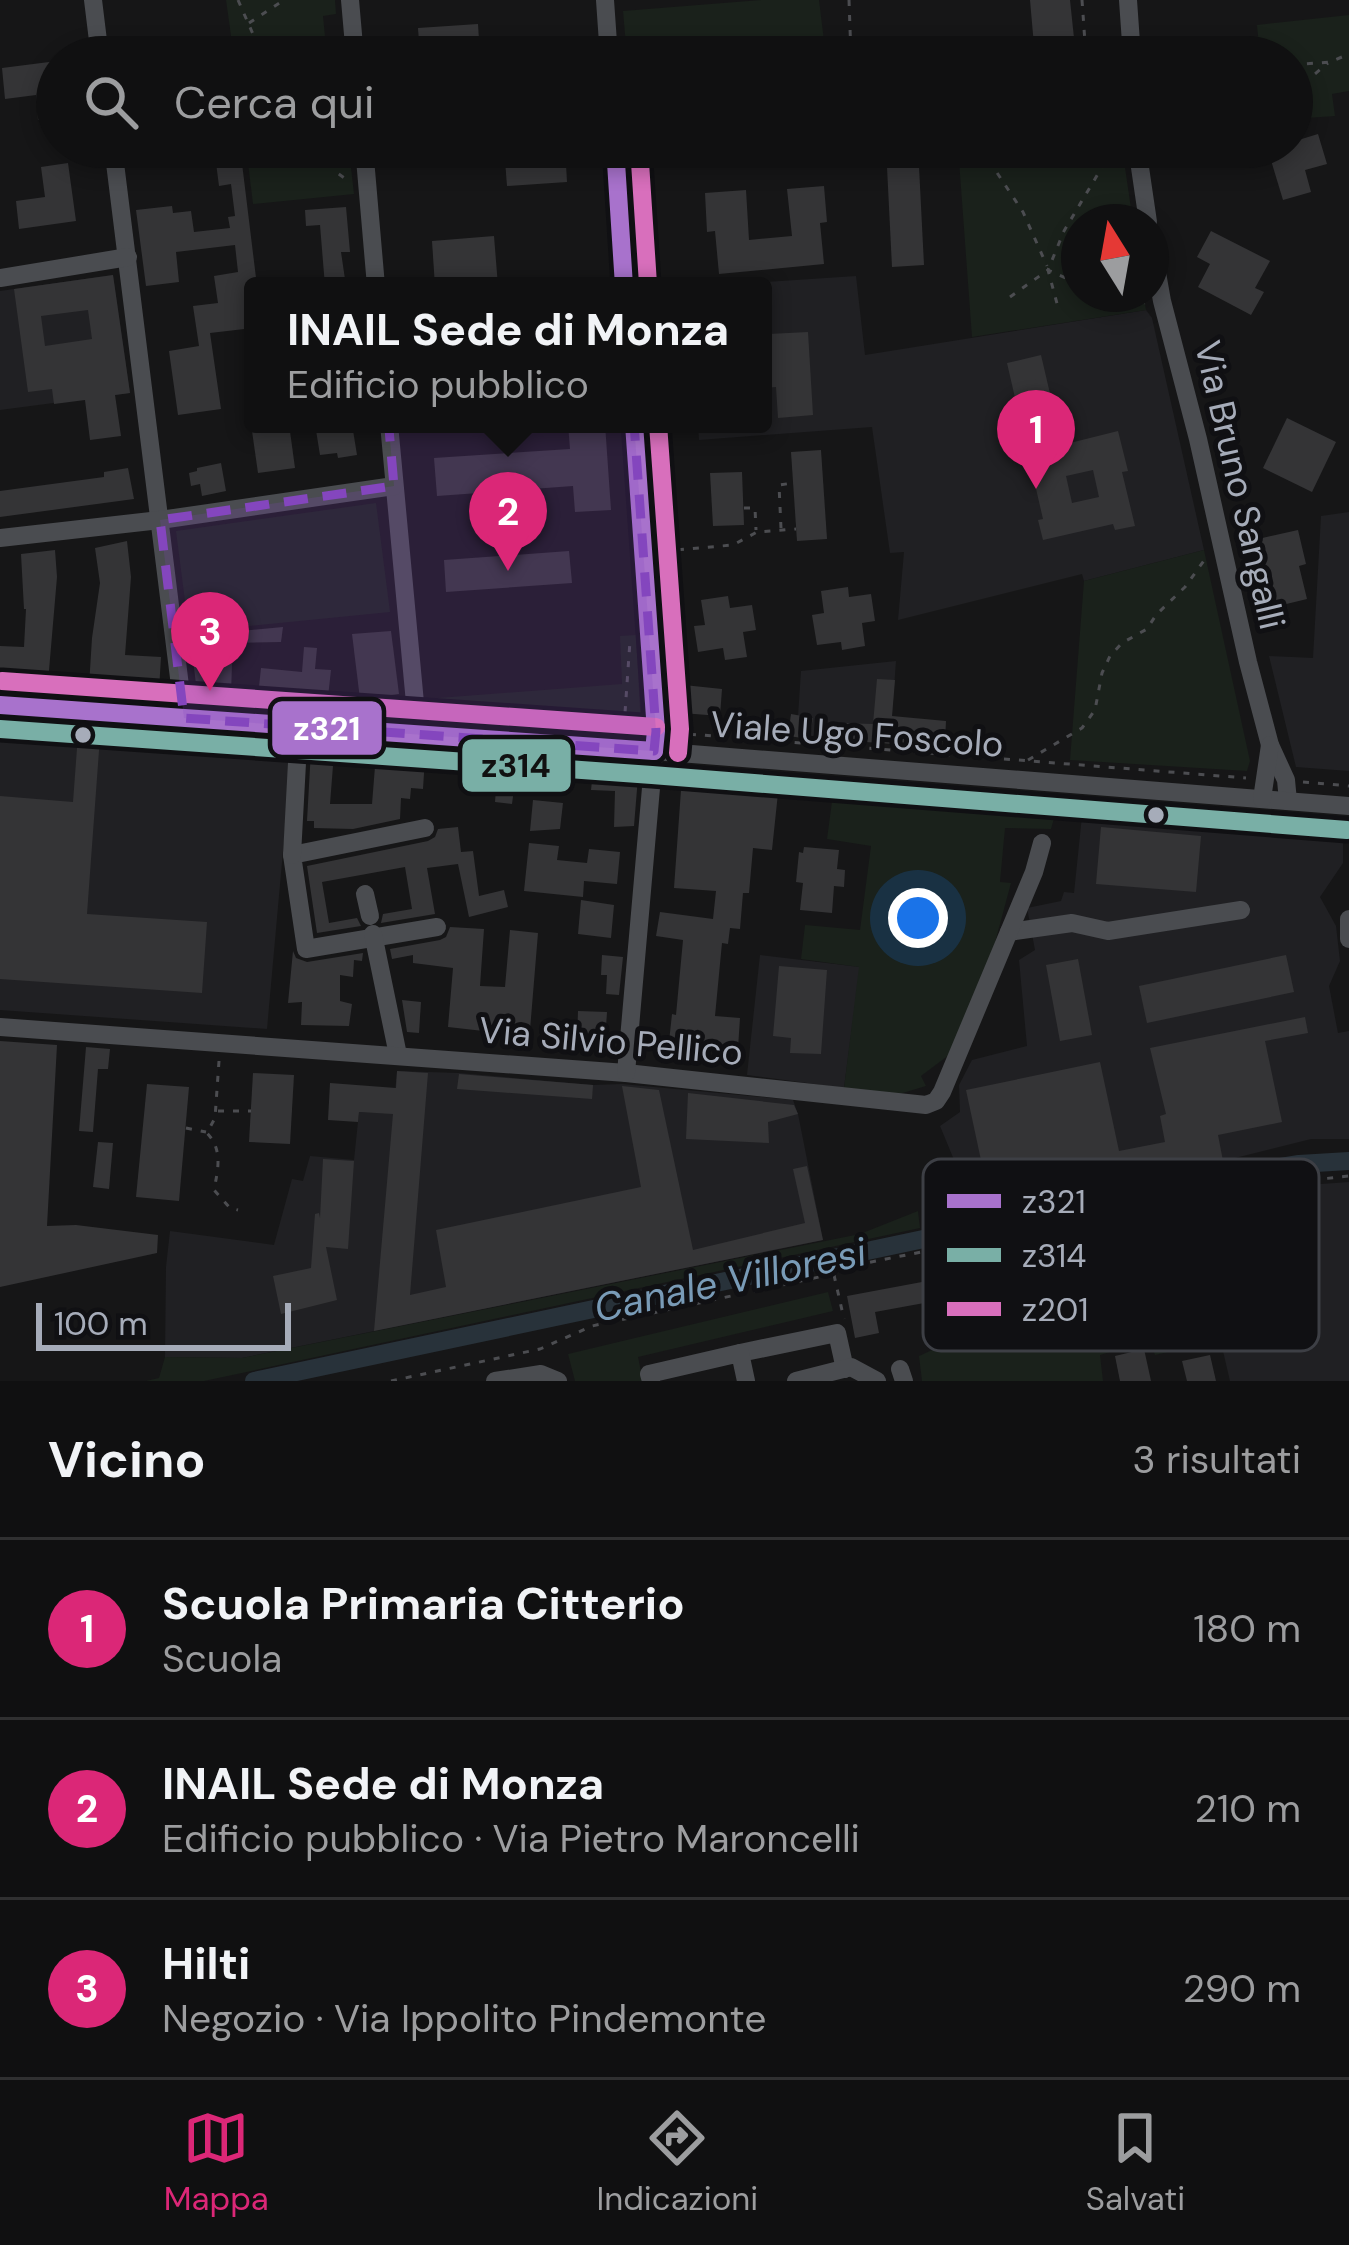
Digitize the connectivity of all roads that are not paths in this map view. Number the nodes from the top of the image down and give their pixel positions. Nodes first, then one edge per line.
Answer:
1 (92, 0) edge
2 (350, 0) edge
3 (605, 0) edge
4 (1128, 0) edge
5 (97, 36) edge
6 (353, 36) edge
7 (608, 36) edge
8 (1131, 36) edge
9 (116, 168) edge
10 (366, 168) edge
11 (616, 168) edge
12 (1139, 168) edge
13 (1145, 204) edge
14 (128, 257) junction
15 (375, 277) edge
16 (623, 277) edge
17 (0, 278) edge
18 (1165, 312) edge
19 (390, 433) edge
20 (635, 433) edge
21 (394, 486) junction
22 (160, 520) junction
23 (0, 538) edge
24 (0, 705) edge
25 (184, 718) junction
26 (299, 726) junction
27 (418, 735) junction
28 (1270, 745) junction
29 (653, 761) junction
30 (1262, 799) junction
31 (1288, 801) junction
32 (1349, 806) edge
33 (425, 828) dead end
34 (1042, 843) dead end
35 (292, 855) junction
36 (365, 894) dead end
37 (1241, 910) dead end
38 (1349, 919) edge
39 (437, 927) dead end
40 (372, 930) junction
41 (1009, 932) junction
42 (1349, 939) edge
43 (0, 1027) edge
44 (398, 1055) junction
45 (626, 1073) junction
46 (740, 1353) junction
47 (845, 1369) junction
48 (550, 1378) edge
49 (495, 1381) edge
50 (651, 1381) edge
51 (746, 1381) edge
52 (796, 1381) edge
53 (877, 1381) edge

1 - 5 street
2 - 6 street
3 - 7 street
4 - 8 street
9 - 14 street
10 - 15 street
11 - 16 street
12 - 13 street
14 - 17 street
14 - 22 street
18 - 28 street, Via Bruno Sangalli
19 - 21 street
20 - 29 street
21 - 22 street
21 - 27 street
22 - 23 street
22 - 25 street
24 - 25 street, Viale Ugo Foscolo
25 - 26 street, Viale Ugo Foscolo
26 - 27 street, Viale Ugo Foscolo
26 - 35 street
27 - 29 street, Viale Ugo Foscolo
28 - 30 street, Via Bruno Sangalli
28 - 31 street, Via Bruno Sangalli
29 - 30 street, Viale Ugo Foscolo
29 - 45 street
30 - 31 street, Viale Ugo Foscolo
31 - 32 street, Viale Ugo Foscolo
33 - 35 street
34 - 41 street, Via Silvio Pellico
35 - 40 street
36 - 40 street
37 - 41 street
38 - 42 street
39 - 40 street
40 - 44 street
41 - 45 street, Via Silvio Pellico
43 - 44 street, Via Silvio Pellico
44 - 45 street, Via Silvio Pellico
46 - 47 street
46 - 50 street
46 - 51 street
47 - 52 street
47 - 53 street
48 - 49 street

